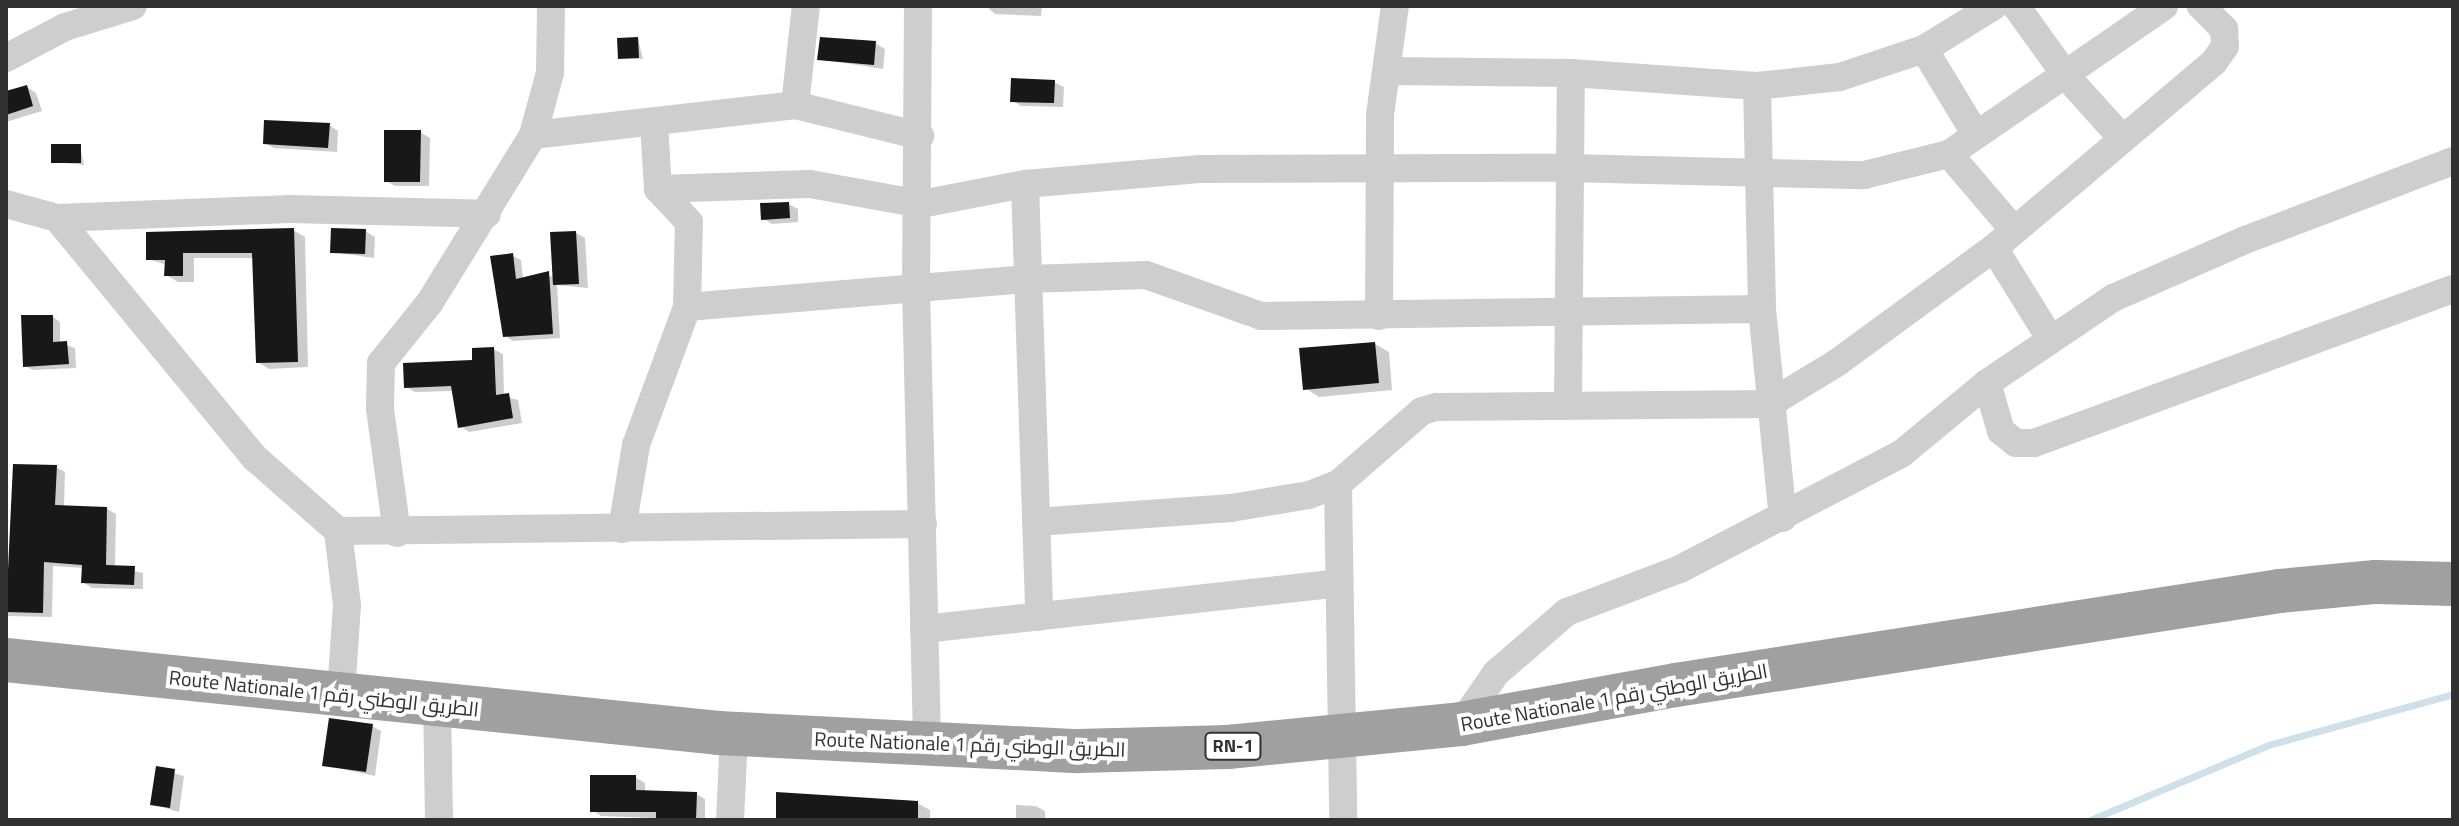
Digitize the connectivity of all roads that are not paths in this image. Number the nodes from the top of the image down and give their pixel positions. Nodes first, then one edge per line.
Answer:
1 (133, 6) edge
2 (551, 6) edge
3 (806, 6) edge
4 (918, 6) edge
5 (1395, 6) edge
6 (1994, 6) edge
7 (2016, 6) edge
8 (2164, 6) edge
9 (2201, 6) edge
10 (62, 16) edge
11 (1924, 49) junction
12 (6, 58) edge
13 (1388, 71) junction
14 (1571, 73) junction
15 (2067, 77) junction
16 (1757, 86) junction
17 (795, 105) junction
18 (654, 123) junction
19 (533, 135) junction
20 (1976, 135) junction
21 (920, 136) junction
22 (2122, 138) junction
23 (1949, 154) junction
24 (2453, 161) edge
25 (1567, 168) junction
26 (1377, 169) junction
27 (1757, 173) junction
28 (1025, 184) junction
29 (658, 189) junction
30 (6, 204) edge
31 (921, 204) junction
32 (487, 214) junction
33 (57, 218) junction
34 (2004, 239) junction
35 (1030, 279) junction
36 (916, 287) junction
37 (2453, 289) edge
38 (687, 307) junction
39 (1762, 309) junction
40 (1571, 315) junction
41 (1379, 316) junction
42 (2051, 340) junction
43 (1987, 383) junction
44 (1568, 403) junction
45 (1769, 404) junction
46 (1338, 484) junction
47 (1783, 518) junction
48 (1036, 522) junction
49 (923, 524) junction
50 (622, 529) junction
51 (338, 531) junction
52 (397, 533) junction
53 (1338, 583) junction
54 (2453, 584) edge
55 (1039, 617) junction
56 (924, 629) junction
57 (6, 660) edge
58 (341, 692) junction
59 (437, 703) junction
60 (1461, 724) junction
61 (734, 734) junction
62 (1340, 739) junction
63 (927, 746) junction
64 (439, 820) edge
65 (730, 820) edge
66 (1343, 820) edge

1 - 10 street
2 - 19 street
3 - 17 street
4 - 21 street
5 - 13 street
6 - 11 street
7 - 15 street
8 - 15 street
9 - 22 street
10 - 12 street
11 - 16 street
11 - 20 street
13 - 14 street
13 - 26 street
14 - 16 street
14 - 25 street
15 - 20 street
15 - 22 street
16 - 27 street
17 - 18 street
17 - 21 street
18 - 19 street
18 - 29 street
19 - 32 street
20 - 23 street
21 - 31 street
22 - 34 street
23 - 27 street
23 - 34 street
24 - 42 street
25 - 26 street
25 - 27 street
25 - 40 street
26 - 28 street
26 - 41 street
27 - 39 street
28 - 31 street
28 - 35 street
29 - 31 street
29 - 38 street
30 - 33 street
31 - 36 street
32 - 33 street
32 - 52 street
33 - 51 street
34 - 42 street
34 - 45 street
35 - 36 street
35 - 41 street
35 - 48 street
36 - 38 street
36 - 49 street
37 - 43 street
38 - 50 street
39 - 40 street
39 - 45 street
40 - 41 street
40 - 44 street
42 - 43 street
43 - 47 street
44 - 45 street
44 - 46 street
45 - 47 street
46 - 48 street
46 - 53 street
47 - 60 street
48 - 55 street
49 - 50 street
49 - 56 street
50 - 52 street
51 - 52 street
51 - 58 street
53 - 55 street
53 - 62 street
54 - 60 highway, Route Nationale الطريق الوطني رقم 1 / RN-1
55 - 56 street
56 - 63 street
57 - 58 highway, Route Nationale الطريق الوطني رقم 1 / RN-1
58 - 59 highway, Route Nationale الطريق الوطني رقم 1 / RN-1
59 - 61 highway, Route Nationale الطريق الوطني رقم 1 / RN-1
59 - 64 street
60 - 62 highway, Route Nationale الطريق الوطني رقم 1 / RN-1
61 - 63 highway, Route Nationale الطريق الوطني رقم 1 / RN-1
61 - 65 street
62 - 63 highway, Route Nationale الطريق الوطني رقم 1 / RN-1
62 - 66 street

